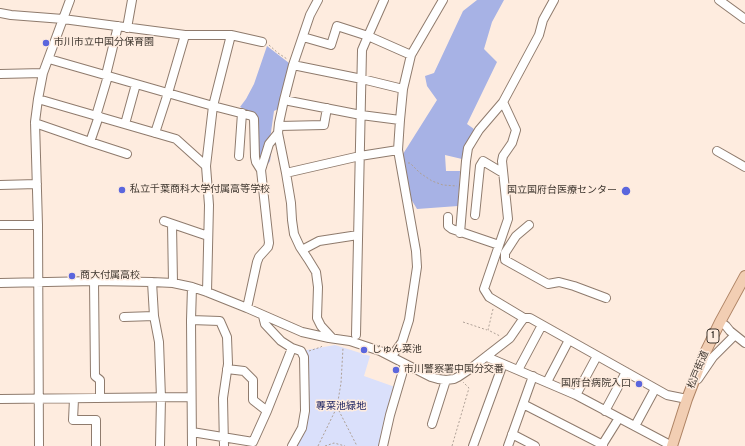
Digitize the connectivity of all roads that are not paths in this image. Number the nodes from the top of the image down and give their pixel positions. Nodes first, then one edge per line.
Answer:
1 (70, 0) edge
2 (132, 0) edge
3 (318, 0) edge
4 (384, 0) edge
5 (443, 0) edge
6 (554, 0) edge
7 (719, 0) edge
8 (0, 13) edge
9 (63, 19) junction
10 (745, 19) edge
11 (118, 26) junction
12 (127, 28) junction
13 (185, 35) junction
14 (231, 35) junction
15 (368, 36) junction
16 (303, 37) junction
17 (262, 42) road end
18 (411, 55) junction
19 (49, 58) junction
20 (293, 64) junction
21 (0, 74) edge
22 (43, 74) junction
23 (107, 75) junction
24 (362, 79) junction
25 (136, 84) junction
26 (403, 89) junction
27 (168, 93) junction
28 (38, 99) junction
29 (284, 100) junction
30 (504, 102) junction
31 (213, 106) junction
32 (327, 108) junction
33 (242, 113) junction
34 (361, 115) junction
35 (97, 116) junction
36 (400, 120) junction
37 (35, 124) junction
38 (124, 124) junction
39 (278, 129) junction
40 (155, 133) junction
41 (90, 142) junction
42 (398, 150) junction
43 (717, 151) dead end
44 (127, 154) dead end
45 (239, 156) dead end
46 (360, 156) junction
47 (206, 166) junction
48 (745, 166) edge
49 (261, 170) junction
50 (286, 173) junction
51 (503, 173) junction
52 (37, 184) junction
53 (0, 185) edge
54 (475, 215) dead end
55 (448, 217) dead end
56 (0, 225) edge
57 (38, 225) junction
58 (529, 225) dead end
59 (460, 232) junction
60 (358, 235) junction
61 (208, 236) junction
62 (499, 244) junction
63 (302, 250) junction
64 (745, 276) edge
65 (94, 281) junction
66 (38, 282) junction
67 (152, 282) junction
68 (0, 283) edge
69 (173, 283) junction
70 (192, 287) junction
71 (207, 292) junction
72 (606, 298) dead end
73 (247, 308) junction
74 (154, 316) junction
75 (263, 316) junction
76 (124, 317) dead end
77 (524, 318) junction
78 (191, 320) junction
79 (720, 322) junction
80 (542, 325) junction
81 (356, 335) dead end
82 (734, 336) junction
83 (331, 338) junction
84 (569, 340) junction
85 (745, 343) edge
86 (292, 348) junction
87 (392, 356) junction
88 (597, 356) junction
89 (486, 357) junction
90 (405, 364) junction
91 (502, 364) junction
92 (228, 370) junction
93 (518, 370) junction
94 (626, 372) junction
95 (533, 376) junction
96 (446, 380) junction
97 (546, 382) junction
98 (655, 389) junction
99 (576, 395) junction
100 (689, 395) junction
101 (100, 398) junction
102 (161, 398) junction
103 (191, 398) junction
104 (0, 399) edge
105 (39, 399) junction
106 (74, 399) junction
107 (523, 404) junction
108 (267, 411) junction
109 (605, 411) junction
110 (619, 418) junction
111 (432, 424) dead end
112 (635, 426) junction
113 (192, 432) junction
114 (512, 434) junction
115 (224, 442) edge
116 (603, 445) edge
117 (39, 446) edge
118 (96, 446) edge
119 (160, 446) edge
120 (192, 446) edge
121 (292, 446) edge
122 (383, 446) edge
123 (473, 446) edge
124 (508, 446) edge
125 (536, 446) edge
126 (672, 446) edge

1 - 9 street
2 - 12 street
3 - 16 street
4 - 15 street
5 - 18 street
6 - 30 street
7 - 10 street
8 - 9 street
9 - 11 street
9 - 19 street
11 - 12 street
11 - 23 street
12 - 13 street
13 - 14 street
13 - 27 street
14 - 17 street
14 - 31 street
15 - 16 street
15 - 18 street
15 - 24 street
16 - 20 street
18 - 26 street
19 - 22 street
19 - 23 street
20 - 24 street
20 - 29 street
21 - 22 street
22 - 28 street
23 - 25 street
23 - 35 street
24 - 26 street
24 - 34 street
25 - 27 street
25 - 38 street
26 - 36 street
27 - 31 street
27 - 40 street
28 - 35 street
28 - 37 street
29 - 32 street
29 - 39 street
30 - 51 street
30 - 59 street
31 - 33 street
31 - 47 street
32 - 34 street
32 - 39 street
33 - 45 street
33 - 49 street
34 - 36 street
34 - 46 street
35 - 38 street
35 - 41 street
36 - 42 street
37 - 41 street
37 - 52 street
38 - 40 street
39 - 49 street
39 - 50 street
40 - 47 street
41 - 44 street
42 - 46 street
42 - 87 street
43 - 48 street
46 - 50 street
46 - 60 street
47 - 61 street
49 - 73 street
50 - 63 street
51 - 54 street
51 - 62 street
52 - 53 street
52 - 57 street
55 - 59 street
56 - 57 street
57 - 66 street
58 - 72 street
59 - 62 street
60 - 63 street
60 - 81 street
61 - 69 street
61 - 71 street
62 - 77 street
63 - 83 street
64 - 79 main road, 松戸街道 / 1
65 - 66 street
65 - 67 street
65 - 101 street
66 - 68 street
66 - 105 street
67 - 69 street
67 - 74 street
69 - 70 street
70 - 71 street
70 - 78 street
71 - 73 street
73 - 75 street
74 - 76 street
74 - 102 street
75 - 83 street
75 - 86 street
77 - 80 street
77 - 89 street
78 - 92 street
78 - 103 street
79 - 82 street
79 - 100 main road, 松戸街道 / 1
80 - 84 street
80 - 93 street
82 - 85 street
82 - 100 street
83 - 87 street
84 - 88 street
84 - 97 street
86 - 108 street
86 - 121 street
87 - 90 street
88 - 94 street
88 - 99 street
89 - 91 street
89 - 96 street
90 - 96 street
90 - 122 street
91 - 93 street
91 - 123 street
92 - 108 street
92 - 115 street
93 - 95 street
94 - 98 street
94 - 109 street
95 - 97 street
95 - 107 street
96 - 111 street
97 - 99 street
98 - 100 street
98 - 112 street
99 - 109 street
100 - 126 main road, 松戸街道 / 1
101 - 102 street
101 - 106 street
102 - 103 street
102 - 119 street
103 - 113 street
104 - 105 street
105 - 106 street
105 - 117 street
106 - 118 street
107 - 114 street
107 - 116 street
108 - 115 street
109 - 110 street
110 - 112 street
110 - 116 street
112 - 126 street
113 - 115 street
113 - 120 street
114 - 124 street
114 - 125 street

